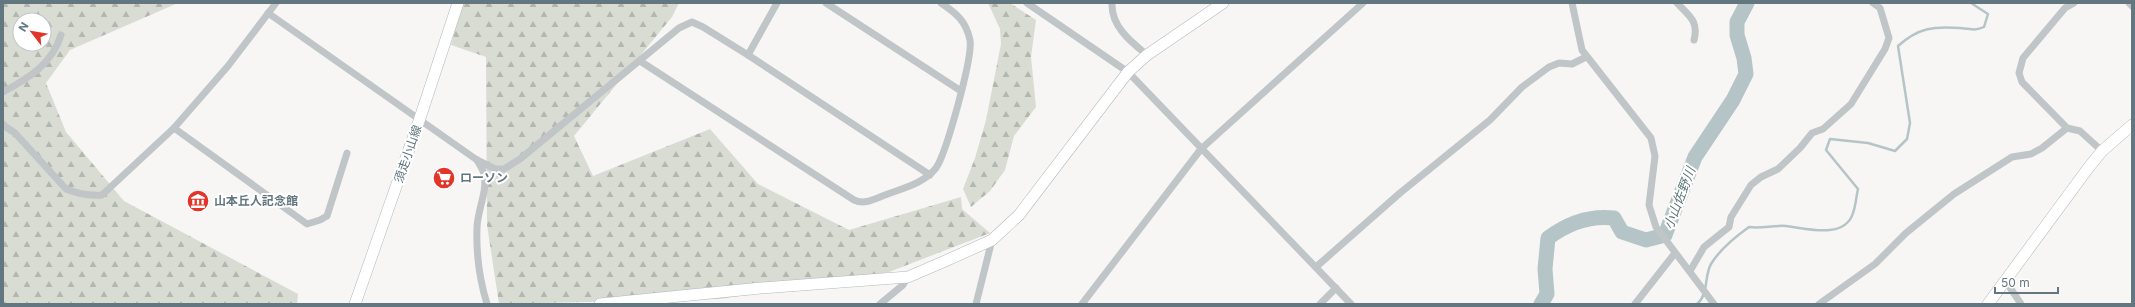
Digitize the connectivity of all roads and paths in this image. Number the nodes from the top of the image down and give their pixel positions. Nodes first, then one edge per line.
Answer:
1 (276, 3) edge
2 (458, 3) edge
3 (776, 3) edge
4 (826, 3) edge
5 (941, 3) edge
6 (1027, 3) edge
7 (1111, 3) edge
8 (1223, 3) edge
9 (1363, 3) edge
10 (1572, 3) edge
11 (1677, 3) edge
12 (1873, 3) edge
13 (2074, 3) edge
14 (2129, 3) edge
15 (2132, 6) edge
16 (268, 13) junction
17 (61, 35) dead end
18 (1694, 40) dead end
19 (748, 55) junction
20 (1147, 55) junction
21 (1586, 57) junction
22 (640, 61) junction
23 (1128, 72) junction
24 (961, 91) junction
25 (3, 92) edge
26 (419, 121) junction
27 (3, 125) edge
28 (2132, 125) edge
29 (174, 128) junction
30 (2067, 128) junction
31 (1201, 149) junction
32 (2102, 151) junction
33 (347, 153) dead end
34 (477, 160) junction
35 (930, 175) junction
36 (992, 240) junction
37 (1675, 253) junction
38 (1316, 267) junction
39 (1690, 271) junction
40 (908, 277) junction
41 (2005, 280) junction
42 (1336, 288) junction
43 (355, 304) edge
44 (487, 304) edge
45 (600, 304) edge
46 (880, 304) edge
47 (976, 304) edge
48 (1082, 304) edge
49 (1320, 304) edge
50 (1351, 304) edge
51 (1634, 304) edge
52 (1714, 304) edge
53 (1818, 304) edge
54 (1988, 304) edge
55 (2021, 304) edge

1 - 16 street
2 - 26 street, 須走小山線
3 - 19 street
4 - 24 street
5 - 24 street
6 - 23 street
7 - 20 street
8 - 20 street
9 - 31 street
10 - 21 street
11 - 18 street
12 - 39 street
13 - 30 street
14 - 15 street
16 - 26 street
16 - 29 street
17 - 25 street
19 - 22 street
19 - 35 street
20 - 23 street
21 - 37 street
21 - 38 street
22 - 34 street
22 - 35 street
23 - 31 street
23 - 36 street
24 - 35 street
26 - 34 street
26 - 43 street, 須走小山線
27 - 29 street
28 - 32 street
29 - 33 street
30 - 32 street
30 - 53 street
31 - 38 street
31 - 48 street
32 - 41 street
34 - 44 street
36 - 40 street
36 - 47 street
37 - 39 street
37 - 51 street
38 - 42 street
39 - 52 street
40 - 45 street
40 - 46 street
41 - 54 street
41 - 55 street
42 - 49 street
42 - 50 street

